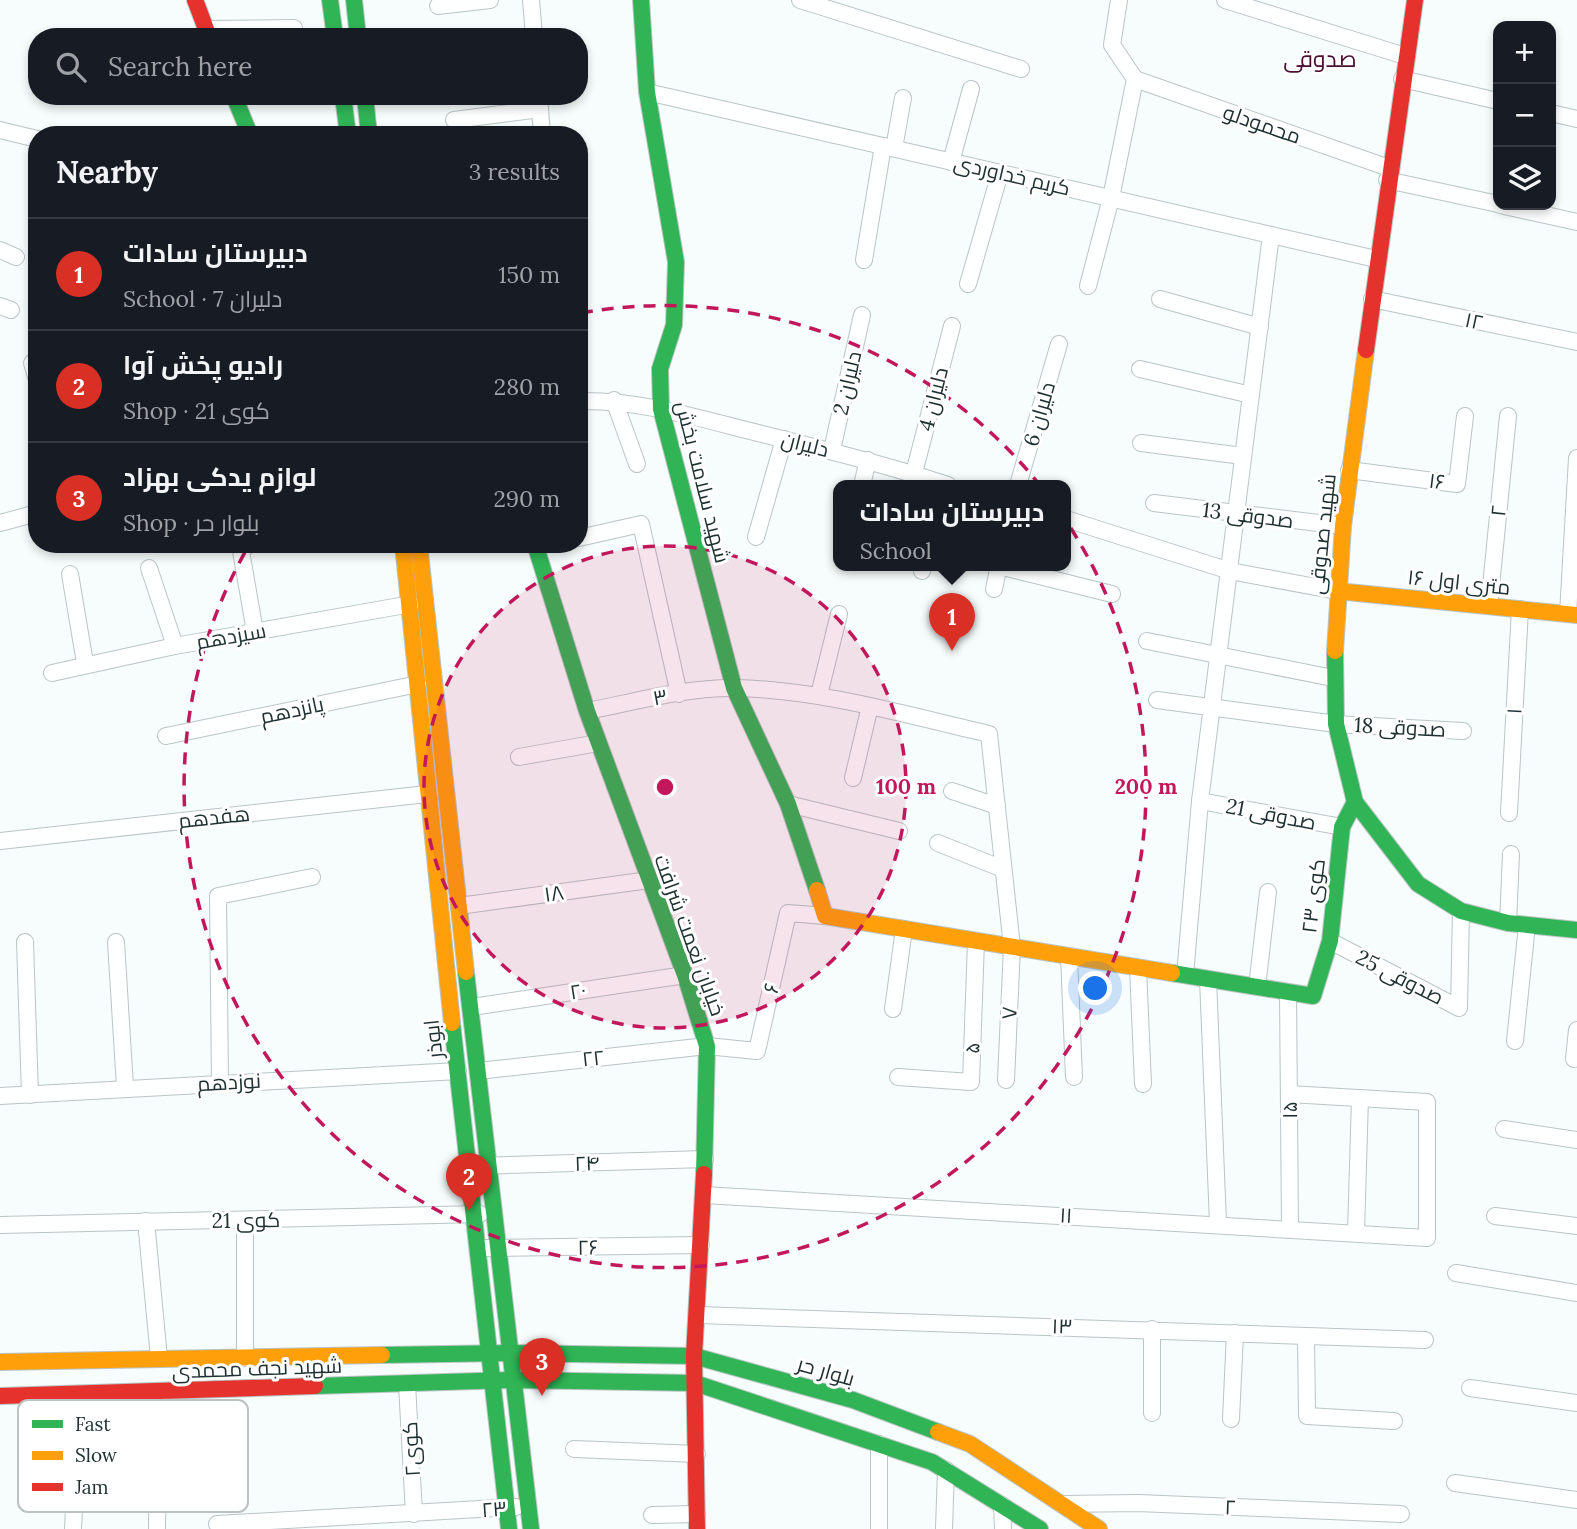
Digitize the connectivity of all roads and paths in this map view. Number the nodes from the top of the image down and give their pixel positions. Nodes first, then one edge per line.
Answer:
1 (195, 0) edge
2 (330, 0) edge
3 (354, 0) edge
4 (490, 0) edge
5 (531, 0) edge
6 (641, 0) edge
7 (800, 0) edge
8 (1119, 0) edge
9 (1225, 0) edge
10 (1415, 0) edge
11 (438, 6) dead end
12 (206, 28) edge
13 (334, 28) edge
14 (357, 28) edge
15 (533, 28) edge
16 (1405, 56) junction
17 (1021, 69) dead end
18 (1136, 79) junction
19 (1402, 79) junction
20 (971, 89) dead end
21 (648, 92) junction
22 (903, 97) dead end
23 (1493, 100) edge
24 (238, 105) edge
25 (344, 105) edge
26 (366, 105) edge
27 (529, 105) edge
28 (539, 105) edge
29 (1556, 114) edge
30 (1577, 119) edge
31 (454, 120) dead end
32 (246, 126) edge
33 (347, 126) edge
34 (368, 126) edge
35 (541, 126) edge
36 (0, 130) edge
37 (28, 136) edge
38 (888, 147) junction
39 (951, 162) junction
40 (1000, 173) junction
41 (1388, 174) junction
42 (1111, 198) junction
43 (1493, 203) edge
44 (1522, 210) edge
45 (1577, 222) edge
46 (1271, 235) junction
47 (0, 250) edge
48 (16, 257) dead end
49 (1376, 259) junction
50 (864, 260) dead end
51 (968, 284) dead end
52 (1088, 286) dead end
53 (1160, 299) dead end
54 (1372, 299) junction
55 (862, 315) dead end
56 (952, 326) dead end
57 (1260, 327) junction
58 (1577, 342) edge
59 (1059, 344) dead end
60 (1140, 369) dead end
61 (1251, 395) junction
62 (614, 400) junction
63 (588, 401) edge
64 (661, 409) junction
65 (1465, 416) dead end
66 (1508, 416) dead end
67 (784, 439) junction
68 (1142, 443) dead end
69 (832, 450) junction
70 (1243, 456) junction
71 (1577, 458) edge
72 (868, 460) junction
73 (637, 464) dead end
74 (1349, 470) junction
75 (914, 473) junction
76 (863, 480) edge
77 (933, 480) edge
78 (1019, 480) edge
79 (1154, 503) dead end
80 (28, 515) edge
81 (1236, 515) junction
82 (1071, 521) edge
83 (0, 523) edge
84 (1343, 526) junction
85 (588, 536) edge
86 (756, 537) dead end
87 (241, 553) edge
88 (404, 553) edge
89 (420, 553) edge
90 (538, 553) edge
91 (149, 568) dead end
92 (998, 571) edge
93 (1022, 571) edge
94 (1230, 571) junction
95 (70, 574) dead end
96 (994, 589) dead end
97 (1337, 591) junction
98 (1112, 594) dead end
99 (411, 604) junction
100 (1489, 606) junction
101 (1520, 609) junction
102 (839, 614) dead end
103 (1572, 615) edge
104 (254, 632) junction
105 (1146, 640) dead end
106 (175, 646) junction
107 (1219, 654) junction
108 (85, 663) junction
109 (52, 673) dead end
110 (1333, 678) junction
111 (418, 684) junction
112 (734, 688) junction
113 (679, 694) junction
114 (819, 695) junction
115 (1157, 700) dead end
116 (870, 706) junction
117 (1212, 708) junction
118 (587, 711) junction
119 (1336, 724) junction
120 (1463, 731) dead end
121 (166, 736) dead end
122 (598, 743) junction
123 (519, 757) dead end
124 (853, 778) dead end
125 (952, 791) dead end
126 (427, 794) junction
127 (1200, 801) junction
128 (1355, 802) junction
129 (788, 804) junction
130 (997, 806) junction
131 (1509, 813) dead end
132 (1342, 827) junction
133 (899, 831) dead end
134 (0, 841) edge
135 (938, 843) dead end
136 (1511, 854) dead end
137 (1003, 869) junction
138 (312, 877) dead end
139 (649, 880) junction
140 (1268, 892) dead end
141 (459, 906) junction
142 (1461, 911) junction
143 (825, 916) junction
144 (1508, 923) junction
145 (1527, 925) junction
146 (904, 929) junction
147 (1577, 930) edge
148 (1330, 940) junction
149 (976, 941) junction
150 (25, 942) dead end
151 (117, 942) dead end
152 (1012, 947) junction
153 (1069, 956) junction
154 (1138, 968) junction
155 (685, 975) junction
156 (1185, 975) junction
157 (1208, 979) junction
158 (1257, 987) junction
159 (1288, 992) junction
160 (472, 1007) junction
161 (893, 1009) dead end
162 (1577, 1030) edge
163 (1515, 1041) dead end
164 (707, 1046) junction
165 (1574, 1059) dead end
166 (458, 1071) junction
167 (478, 1071) junction
168 (898, 1077) dead end
169 (1074, 1077) dead end
170 (1006, 1080) dead end
171 (220, 1082) junction
172 (1143, 1083) dead end
173 (125, 1087) junction
174 (1289, 1094) junction
175 (30, 1095) junction
176 (0, 1096) edge
177 (1360, 1098) junction
178 (1504, 1129) dead end
179 (1577, 1140) edge
180 (705, 1159) junction
181 (468, 1166) junction
182 (488, 1166) junction
183 (704, 1195) junction
184 (472, 1214) junction
185 (492, 1214) junction
186 (1495, 1216) dead end
187 (245, 1220) junction
188 (146, 1221) junction
189 (1218, 1223) junction
190 (0, 1225) edge
191 (1577, 1226) edge
192 (1290, 1228) junction
193 (1356, 1232) junction
194 (701, 1245) junction
195 (476, 1248) junction
196 (496, 1248) junction
197 (1456, 1273) dead end
198 (1577, 1293) edge
199 (698, 1315) junction
200 (1153, 1329) junction
201 (1235, 1333) junction
202 (1306, 1336) junction
203 (1425, 1340) dead end
204 (490, 1353) junction
205 (511, 1353) junction
206 (694, 1356) junction
207 (245, 1357) junction
208 (159, 1358) junction
209 (0, 1362) edge
210 (514, 1380) junction
211 (493, 1381) junction
212 (695, 1383) junction
213 (407, 1384) junction
214 (1470, 1388) dead end
215 (159, 1391) junction
216 (80, 1394) junction
217 (0, 1396) edge
218 (80, 1400) edge
219 (159, 1400) edge
220 (1577, 1403) edge
221 (1152, 1413) dead end
222 (1231, 1419) dead end
223 (1394, 1421) dead end
224 (878, 1444) junction
225 (575, 1449) dead end
226 (697, 1454) junction
227 (946, 1470) junction
228 (1455, 1483) dead end
229 (1577, 1500) edge
230 (1059, 1504) junction
231 (1002, 1505) junction
232 (528, 1506) junction
233 (507, 1508) junction
234 (414, 1514) junction
235 (1401, 1514) dead end
236 (652, 1515) dead end
237 (697, 1521) edge
238 (217, 1524) dead end
239 (330, 1524) edge
240 (509, 1529) edge
241 (531, 1529) edge
242 (879, 1529) edge
243 (944, 1529) edge
244 (1003, 1529) edge
245 (1040, 1529) edge
246 (1099, 1529) edge

1 - 12 main road
2 - 13 main road
3 - 14 main road
4 - 11 street
5 - 15 street
6 - 21 main road, شهید سلامت بخش
7 - 17 street
8 - 18 street
9 - 16 street
10 - 16 main road, شهید صدوقی
16 - 19 main road, شهید صدوقی
18 - 41 street, محمودلو
18 - 42 street
19 - 23 street
19 - 41 main road, شهید صدوقی
20 - 39 street
21 - 38 street, کریم خداوردی
21 - 64 main road, شهید سلامت بخش
22 - 38 street
24 - 32 main road
25 - 33 main road
26 - 34 main road
27 - 31 street
28 - 35 street
29 - 30 street
36 - 37 street
38 - 39 street, کریم خداوردی
38 - 50 street
39 - 40 street, کریم خداوردی
40 - 42 street, کریم خداوردی
40 - 51 street
41 - 43 street, محمودلو
41 - 49 main road, شهید صدوقی
42 - 46 street, کریم خداوردی
42 - 52 street
44 - 45 street, محمودلو
46 - 49 street, کریم خداوردی
46 - 57 street
47 - 48 street
49 - 54 main road, شهید صدوقی
53 - 57 street
54 - 58 street, ۱۲
54 - 74 main road, شهید صدوقی
55 - 69 street, دلیران 2
56 - 75 street, دلیران 4
57 - 61 street
59 - 78 street, دلیران 6
60 - 61 street
61 - 70 street
62 - 63 street, دلیران
62 - 64 street, دلیران
62 - 73 street
64 - 67 street, دلیران
64 - 112 main road, شهید سلامت بخش
65 - 74 street, ۱۶
66 - 100 street, ۲
67 - 69 street, دلیران
67 - 86 street
68 - 70 street
69 - 72 street, دلیران
70 - 81 street
71 - 103 street
72 - 75 street, دلیران
72 - 76 street
74 - 84 main road, شهید صدوقی
75 - 77 street, دلیران
79 - 81 street, صدوقی 13
80 - 83 street
81 - 84 street, صدوقی 13
81 - 94 street
82 - 94 street
84 - 97 main road, شهید صدوقی
85 - 113 street
87 - 104 street
88 - 99 main road, ابوذر
89 - 141 main road, ابوذر
90 - 118 main road, خیابان نعمت شرافت
91 - 106 street
92 - 96 street
93 - 98 street
94 - 97 street
94 - 107 street
95 - 108 street
97 - 100 main road, ۱۶ متری اول
97 - 110 main road, شهید صدوقی
99 - 104 street, سیزدهم
99 - 111 main road, ابوذر
100 - 101 main road, ۱۶ متری اول
101 - 103 main road, ۱۶ متری اول
101 - 131 street, ۱
102 - 114 street
104 - 106 street, سیزدهم
105 - 107 street
106 - 108 street, سیزدهم
107 - 110 street
107 - 117 street
108 - 109 street, سیزدهم
110 - 119 main road, شهید صدوقی
111 - 121 street, پانزدهم
111 - 126 main road, ابوذر
112 - 113 street, ۳
112 - 114 street, ۳
112 - 129 main road, شهید سلامت بخش
113 - 118 street, ۳
114 - 116 street, ۳
115 - 117 street, صدوقی 18
116 - 124 street
116 - 130 street, ۳
117 - 119 street, صدوقی 18
117 - 127 street
118 - 122 main road, خیابان نعمت شرافت
119 - 120 street, صدوقی 18
119 - 128 main road, شهید صدوقی
122 - 123 street
122 - 139 main road, خیابان نعمت شرافت
125 - 130 street
126 - 134 street, هفدهم
126 - 166 main road, ابوذر
127 - 132 street, صدوقی 21
127 - 156 street
128 - 132 main road, کوی ۲۳
128 - 142 main road, شهید صدوقی
129 - 133 street
129 - 143 main road, شهید سلامت بخش
130 - 137 street, ۷
132 - 148 main road, کوی ۲۳
135 - 137 street
136 - 144 street
137 - 152 street, ۷
138 - 171 street
139 - 141 street, ۱۸
139 - 155 main road, خیابان نعمت شرافت
140 - 158 street
141 - 160 main road, ابوذر
142 - 144 main road, شهید صدوقی
142 - 148 street, صدوقی 25
143 - 146 main road
143 - 164 street, ۶
144 - 145 main road, شهید صدوقی
145 - 147 main road, شهید صدوقی
145 - 163 street
146 - 149 main road
146 - 161 street
148 - 159 main road, کوی ۲۳
149 - 152 main road
149 - 168 street, ۵
150 - 175 street
151 - 173 street
152 - 153 main road
152 - 170 street, ۷
153 - 154 main road
153 - 169 street
154 - 156 main road
154 - 172 street
155 - 160 street, ۲۰
155 - 164 main road, خیابان نعمت شرافت
156 - 157 main road
157 - 158 main road
157 - 189 street
158 - 159 main road
159 - 174 street, ۱۵
160 - 167 main road, ابوذر
162 - 165 street
164 - 167 street, ۲۲
164 - 180 main road, خیابان نعمت شرافت
166 - 171 street, نوزدهم
166 - 181 main road, ابوذر
167 - 182 main road, ابوذر
171 - 173 street, نوزدهم
173 - 175 street, نوزدهم
174 - 177 street
174 - 192 street, ۱۵
175 - 176 street, نوزدهم
177 - 193 street
177 - 193 street, ۱۱
178 - 179 street
180 - 182 street, ۲۴
180 - 183 main road, خیابان نعمت شرافت
181 - 182 street, ۲۴
181 - 184 main road, ابوذر
182 - 185 main road, ابوذر
183 - 189 street, ۱۱
183 - 194 main road, خیابان نعمت شرافت
184 - 185 street, کوی 21
184 - 187 street, کوی 21
184 - 195 main road, ابوذر
185 - 196 main road, ابوذر
186 - 191 street
187 - 188 street, کوی 21
187 - 207 street
188 - 190 street, کوی 21
188 - 208 street
189 - 192 street, ۱۱
192 - 193 street, ۱۱
194 - 196 street, ۲۶
194 - 199 main road, خیابان نعمت شرافت
195 - 196 street, ۲۶
195 - 204 main road, ابوذر
196 - 205 main road, ابوذر
197 - 198 street
199 - 200 street, ۱۳
199 - 206 main road, خیابان نعمت شرافت
200 - 201 street, ۱۳
200 - 221 street
201 - 202 street, ۱۳
201 - 222 street
202 - 203 street, ۱۳
202 - 223 street
204 - 205 main road, شهید نجف محمدی
204 - 207 main road, شهید نجف محمدی
204 - 211 main road, ابوذر
205 - 206 main road, بلوار حر
205 - 210 main road, ابوذر
206 - 212 main road, خیابان نعمت شرافت
206 - 230 main road, بلوار حر
207 - 208 main road, شهید نجف محمدی
208 - 209 main road, شهید نجف محمدی
208 - 215 main road
210 - 211 main road, شهید نجف محمدی
210 - 212 main road
210 - 232 main road
211 - 213 main road, شهید نجف محمدی
211 - 233 main road, ابوذر
212 - 224 main road
212 - 226 main road, خیابان نعمت شرافت
213 - 215 main road, شهید نجف محمدی
213 - 234 street, کوی۲
214 - 220 street
215 - 216 main road, شهید نجف محمدی
215 - 219 street
216 - 217 main road, شهید نجف محمدی
216 - 218 street
224 - 227 main road
224 - 242 street
225 - 226 street
226 - 237 main road, خیابان نعمت شرافت
227 - 231 main road
227 - 243 street
228 - 229 street
230 - 235 street, ۲
230 - 246 main road, بلوار حر
231 - 244 street
231 - 245 main road
232 - 233 street, ۲۳
232 - 241 main road
233 - 234 street, ۲۳
233 - 240 main road, ابوذر
234 - 239 street, ۲۳
236 - 237 street
238 - 239 street, ۲۳

